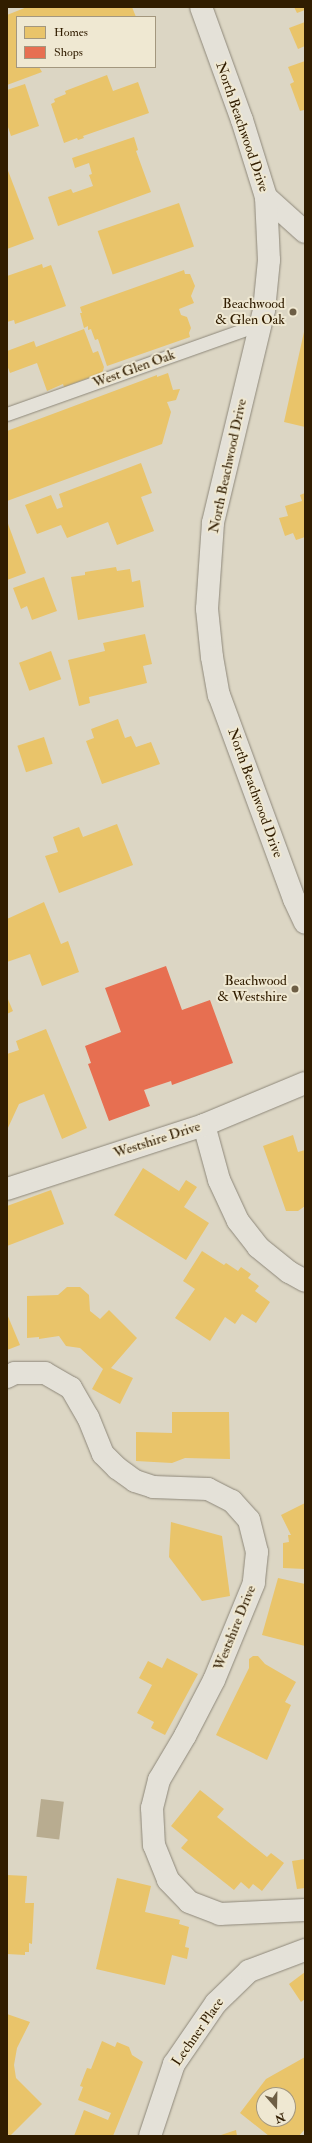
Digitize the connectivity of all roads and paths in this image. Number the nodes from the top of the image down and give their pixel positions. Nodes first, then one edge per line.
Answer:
1 (200, 7) edge
2 (266, 197) junction
3 (305, 232) edge
4 (260, 324) junction
5 (7, 414) edge
6 (305, 923) edge
7 (305, 1083) edge
8 (204, 1124) junction
9 (7, 1189) edge
10 (305, 1281) edge
11 (7, 1377) edge
12 (305, 1910) edge
13 (305, 1950) edge
14 (150, 2136) edge

1 - 2 street, North Beachwood Drive
2 - 3 street
2 - 4 street, North Beachwood Drive
4 - 5 lane, West Glen Oak
4 - 6 street, North Beachwood Drive
7 - 8 street, Westshire Drive
8 - 9 street, Westshire Drive
8 - 10 street
11 - 12 street, Westshire Drive
13 - 14 street, Lechner Place

